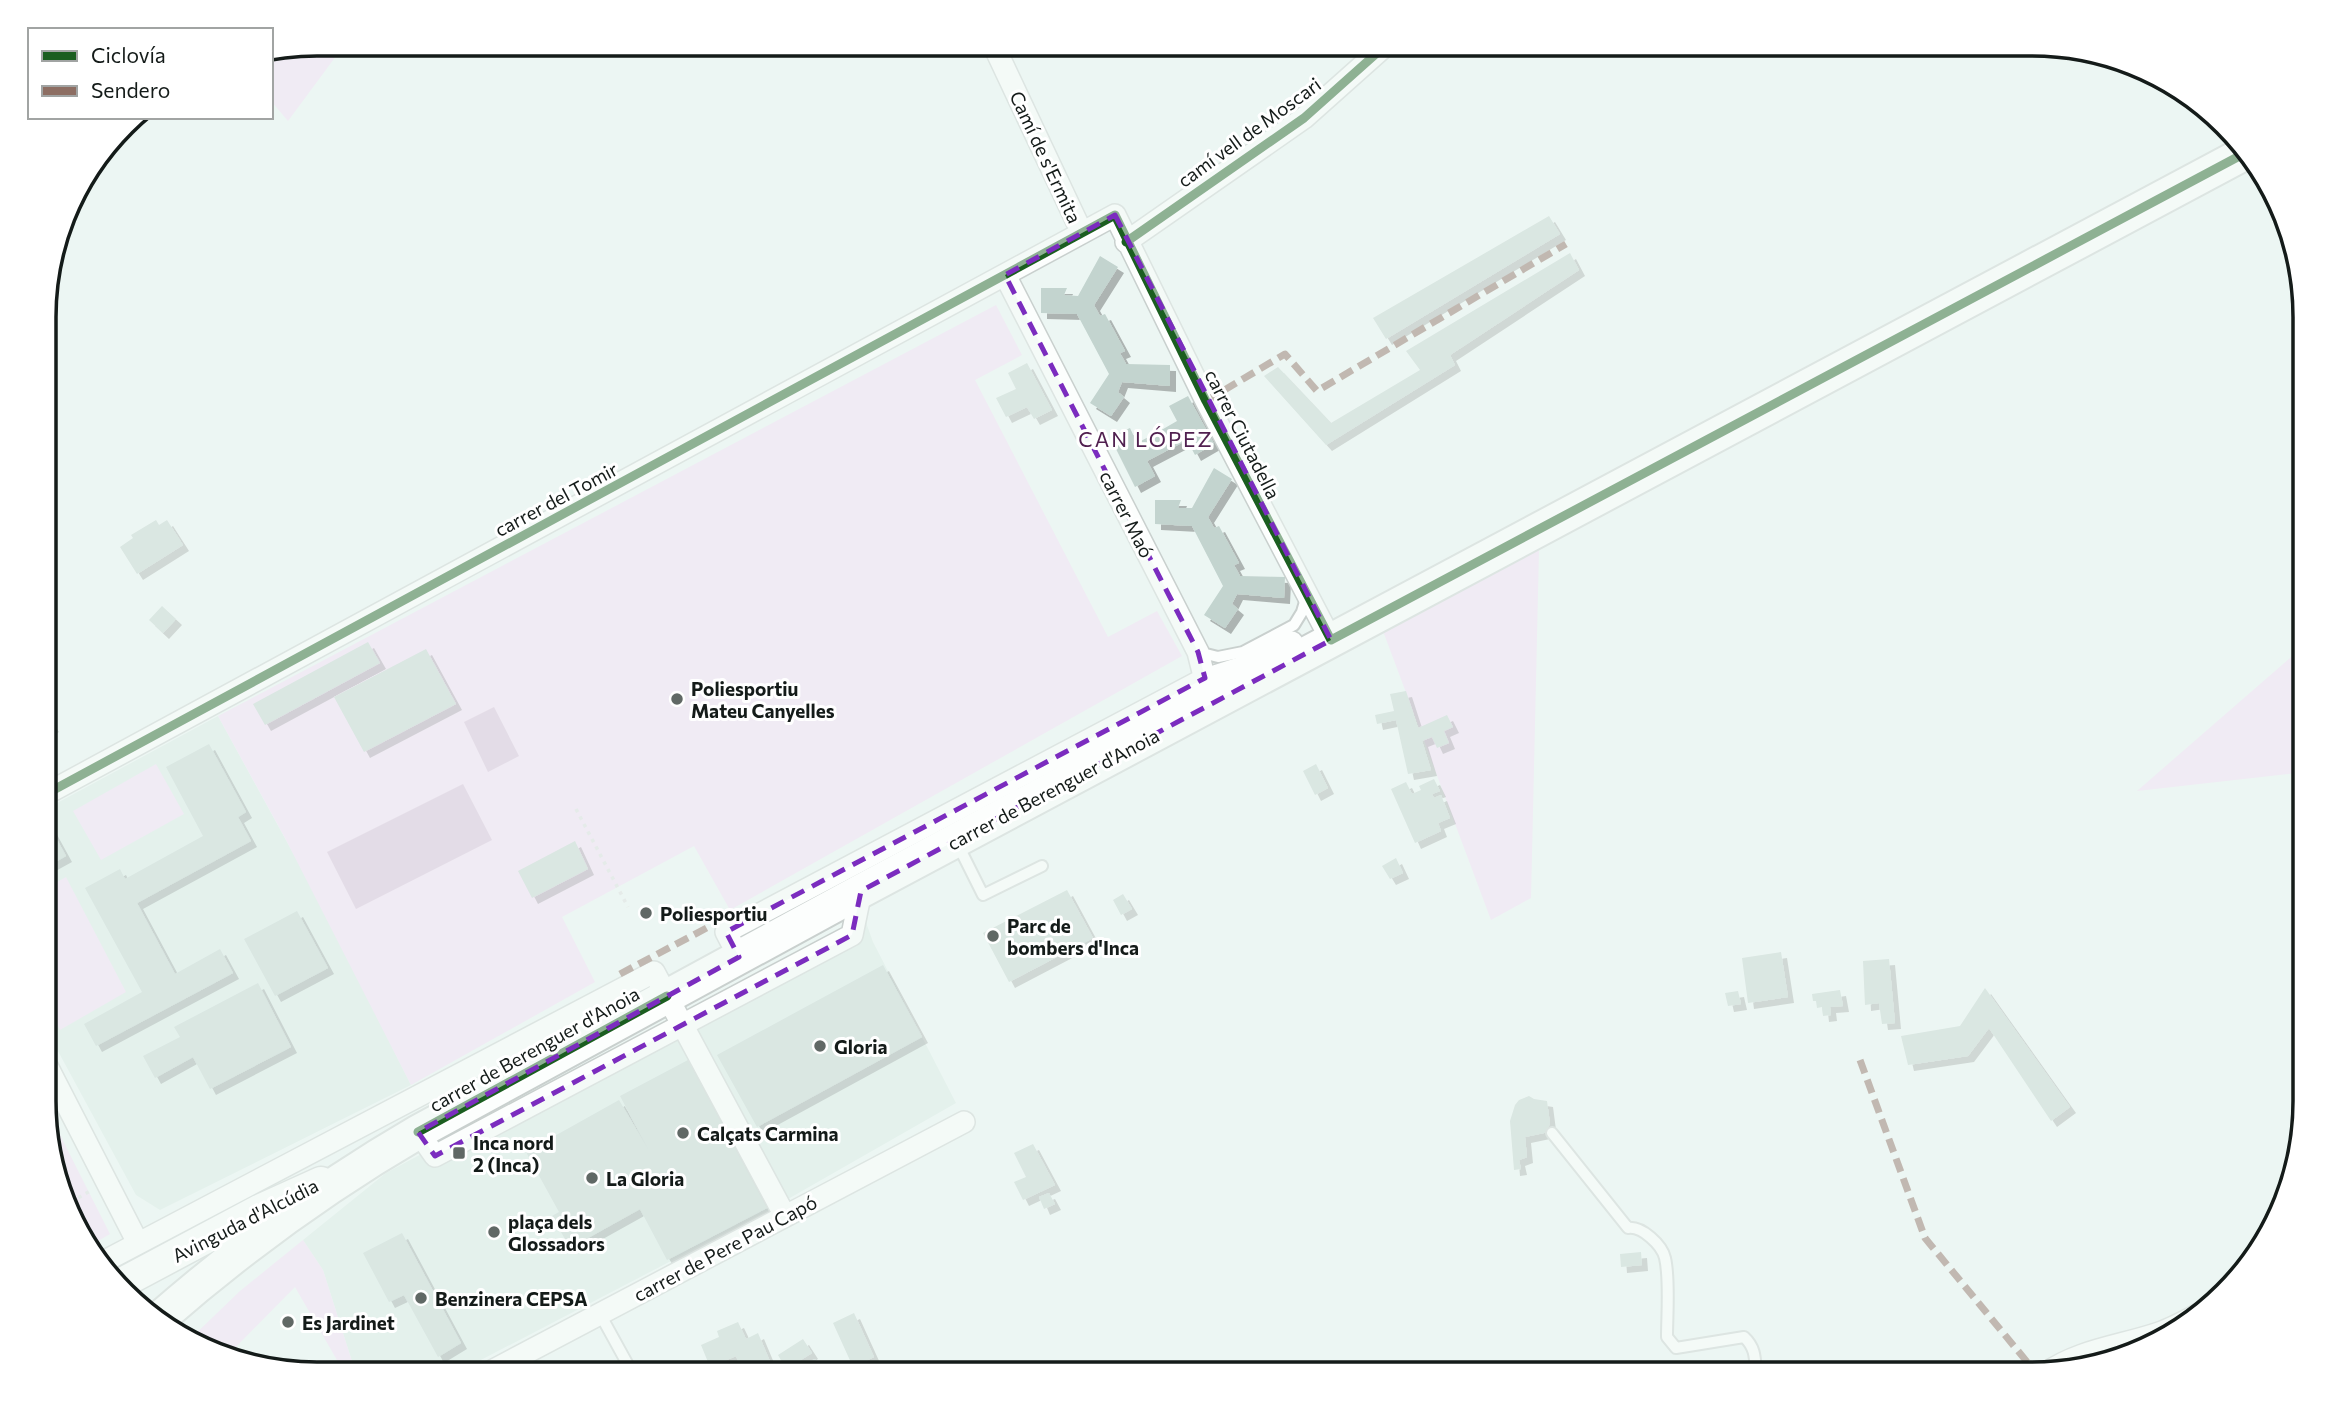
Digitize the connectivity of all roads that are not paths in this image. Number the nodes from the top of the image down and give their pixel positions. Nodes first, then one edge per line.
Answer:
1 (999, 56) edge
2 (1374, 56) edge
3 (2238, 157) edge
4 (1082, 233) junction
5 (1126, 242) junction
6 (1005, 275) junction
7 (1307, 595) junction
8 (1331, 640) junction
9 (1198, 652) junction
10 (1202, 680) junction
11 (56, 789) edge
12 (956, 841) junction
13 (1042, 866) dead end
14 (861, 891) junction
15 (739, 957) junction
16 (667, 996) junction
17 (684, 1025) junction
18 (56, 1083) edge
19 (964, 1122) dead end
20 (418, 1132) junction
21 (1552, 1133) dead end
22 (369, 1160) junction
23 (785, 1216) junction
24 (138, 1243) junction
25 (109, 1259) edge
26 (128, 1280) edge
27 (166, 1314) edge
28 (600, 1314) junction
29 (2138, 1339) edge
30 (2074, 1359) edge
31 (509, 1362) edge
32 (626, 1362) edge
33 (1755, 1362) edge

1 - 4 street, Camí de s'Ermita
2 - 5 street, camí vell de Moscari
3 - 8 main road, carrer de Berenguer d'Anoia
4 - 5 street, carrer Ciutadella
4 - 6 street, carrer del Tomir
5 - 7 street, carrer Ciutadella
6 - 9 street, carrer Maó
6 - 11 street, carrer del Tomir
7 - 8 street, carrer Ciutadella
7 - 9 lane
8 - 10 street
8 - 12 main road, carrer de Berenguer d'Anoia
9 - 10 street, carrer Maó
10 - 15 street
12 - 13 lane
12 - 14 main road, carrer de Berenguer d'Anoia
14 - 15 main road, carrer de Berenguer d'Anoia
14 - 17 street
15 - 16 main road, carrer de Berenguer d'Anoia
16 - 17 street
16 - 20 main road, carrer de Berenguer d'Anoia
16 - 24 street
17 - 20 street
17 - 23 street
18 - 24 street
19 - 23 street, carrer de Pere Pau Capó
20 - 22 main road, carrer de Berenguer d'Anoia
21 - 33 lane
22 - 26 street, Avinguda d'Alcúdia
22 - 27 main road, carrer de Berenguer d'Anoia
23 - 28 street, carrer de Pere Pau Capó
24 - 25 street
28 - 31 street, carrer de Pere Pau Capó
28 - 32 lane
29 - 30 street

